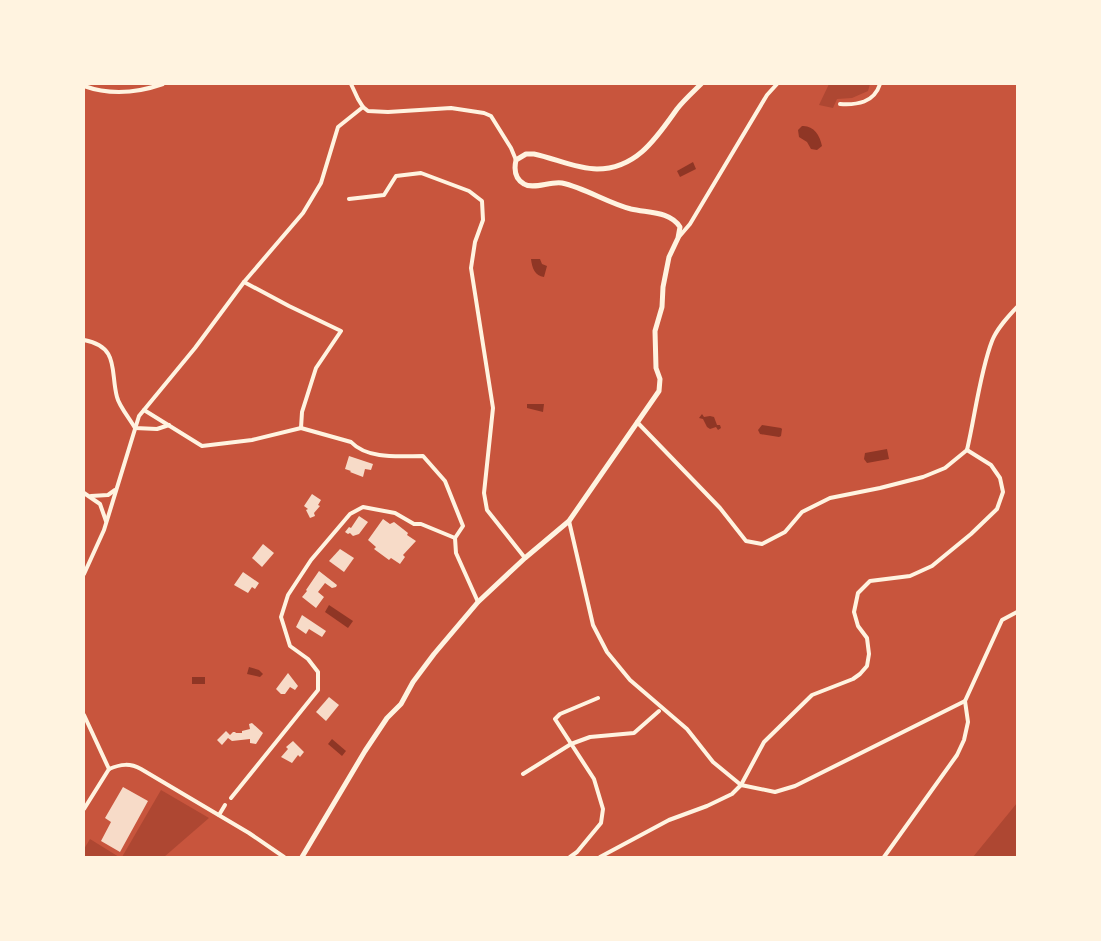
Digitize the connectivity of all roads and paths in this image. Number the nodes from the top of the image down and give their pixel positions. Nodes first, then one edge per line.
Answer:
1 (163, 84) edge
2 (351, 84) edge
3 (701, 84) edge
4 (777, 84) edge
5 (880, 84) edge
6 (84, 86) edge
7 (840, 104) dead end
8 (363, 107) junction
9 (516, 160) junction
10 (349, 199) dead end
11 (678, 238) junction
12 (244, 282) junction
13 (1017, 307) edge
14 (84, 340) edge
15 (144, 410) junction
16 (638, 422) junction
17 (169, 425) junction
18 (135, 428) junction
19 (301, 428) junction
20 (967, 450) junction
21 (116, 488) junction
22 (84, 493) edge
23 (90, 496) junction
24 (569, 521) junction
25 (106, 523) junction
26 (454, 538) junction
27 (525, 558) junction
28 (84, 574) edge
29 (478, 602) junction
30 (1017, 612) edge
31 (598, 698) dead end
32 (965, 701) junction
33 (660, 710) dead end
34 (84, 714) edge
35 (571, 744) junction
36 (109, 769) junction
37 (524, 774) dead end
38 (741, 785) junction
39 (232, 798) dead end
40 (225, 805) dead end
41 (84, 809) edge
42 (219, 815) junction
43 (284, 857) edge
44 (302, 857) edge
45 (570, 857) edge
46 (600, 857) edge
47 (884, 857) edge

1 - 6 street
2 - 8 street
3 - 9 main road
4 - 11 street
5 - 7 street
8 - 9 street
8 - 12 street
9 - 11 main road
10 - 27 street
11 - 16 main road
12 - 15 street
12 - 19 street
13 - 20 street
14 - 18 street
15 - 17 street
15 - 18 street
16 - 20 street
16 - 24 main road
17 - 18 street
17 - 19 street
18 - 21 street
19 - 26 street
20 - 38 street
21 - 23 street
21 - 25 street
22 - 23 street
23 - 25 street
24 - 27 main road
24 - 38 street
25 - 28 street
26 - 29 street
26 - 39 street
27 - 29 main road
29 - 44 main road
30 - 32 street
31 - 35 street
32 - 38 street
32 - 47 street
33 - 35 street
34 - 36 street
35 - 37 street
35 - 45 street
36 - 41 street
36 - 42 street
38 - 46 street
40 - 42 street
42 - 43 street

